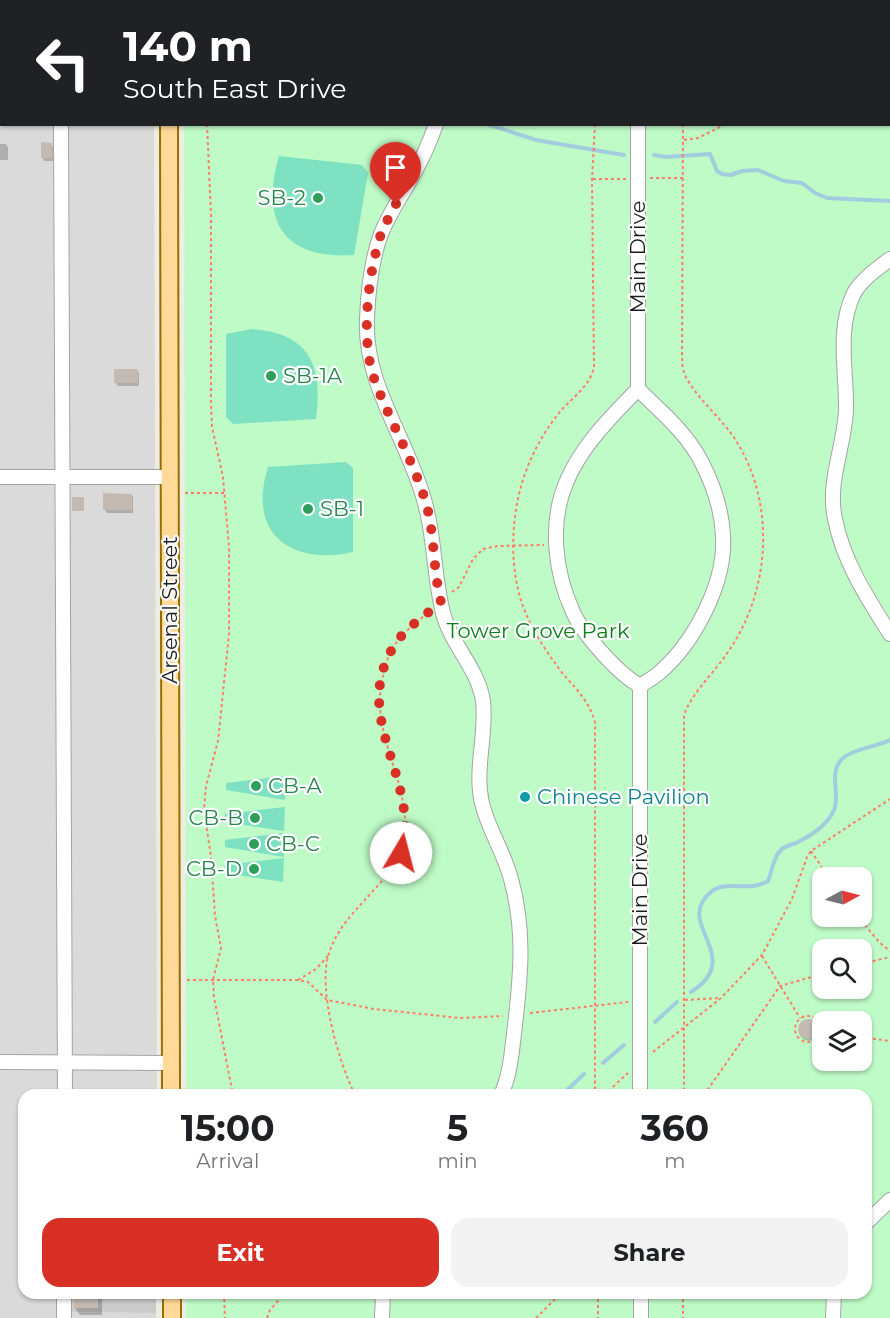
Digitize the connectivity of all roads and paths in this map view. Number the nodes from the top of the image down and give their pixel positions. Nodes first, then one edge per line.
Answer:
1 (61, 126) edge
2 (169, 126) edge
3 (207, 126) edge
4 (435, 126) edge
5 (595, 126) edge
6 (638, 126) edge
7 (683, 126) edge
8 (722, 126) edge
9 (683, 140) junction
10 (595, 155) dead end
11 (683, 160) dead end
12 (890, 259) edge
13 (638, 389) junction
14 (0, 477) edge
15 (61, 477) junction
16 (170, 477) junction
17 (184, 493) dead end
18 (224, 493) junction
19 (556, 545) junction
20 (441, 602) junction
21 (890, 634) edge
22 (640, 686) junction
23 (890, 799) edge
24 (811, 850) junction
25 (822, 867) edge
26 (866, 927) edge
27 (890, 951) edge
28 (328, 956) junction
29 (762, 956) junction
30 (890, 957) edge
31 (872, 961) edge
32 (812, 977) edge
33 (187, 980) dead end
34 (213, 980) junction
35 (297, 980) junction
36 (780, 986) junction
37 (721, 998) junction
38 (327, 1000) junction
39 (640, 1000) junction
40 (684, 1000) dead end
41 (516, 1015) junction
42 (812, 1017) edge
43 (800, 1018) junction
44 (872, 1039) edge
45 (812, 1041) edge
46 (890, 1041) edge
47 (0, 1062) edge
48 (65, 1062) junction
49 (640, 1062) junction
50 (171, 1063) junction
51 (65, 1089) edge
52 (171, 1089) edge
53 (232, 1089) edge
54 (352, 1089) edge
55 (503, 1089) edge
56 (611, 1089) edge
57 (640, 1089) edge
58 (708, 1089) edge
59 (890, 1200) edge
60 (872, 1217) edge
61 (64, 1299) edge
62 (172, 1299) edge
63 (224, 1299) edge
64 (280, 1299) edge
65 (383, 1299) edge
66 (555, 1299) edge
67 (598, 1299) edge
68 (641, 1299) edge
69 (683, 1299) edge
70 (834, 1299) edge
71 (64, 1318) edge
72 (172, 1318) edge
73 (225, 1318) edge
74 (267, 1318) edge
75 (382, 1318) edge
76 (536, 1318) edge
77 (598, 1318) edge
78 (641, 1318) edge
79 (683, 1318) edge
80 (833, 1318) edge

1 - 15 street
2 - 16 main road, Arsenal Street
3 - 18 path
4 - 20 street
5 - 10 path
6 - 13 street, Main Drive
7 - 9 path
8 - 9 path
9 - 11 path
12 - 21 street
13 - 19 street
13 - 22 street
14 - 15 street
15 - 16 street
15 - 48 street
16 - 50 main road, Arsenal Street
17 - 18 path
18 - 34 path
19 - 20 path
19 - 22 street
20 - 28 path
20 - 41 street
22 - 39 street, Main Drive
23 - 24 path
24 - 25 path
24 - 29 path
26 - 27 path
28 - 35 path
28 - 38 path
29 - 36 path
29 - 37 path
30 - 31 path
32 - 36 path
33 - 34 path
34 - 35 path
34 - 53 path
35 - 38 path
36 - 43 path
36 - 58 path
37 - 40 path
37 - 49 path
38 - 41 path
38 - 54 path
39 - 41 path
39 - 49 street, Main Drive
41 - 55 street
42 - 43 path
43 - 45 path
44 - 46 path
47 - 48 street
48 - 50 street
48 - 51 street
49 - 56 path
49 - 57 street, Main Drive
50 - 52 main road, Arsenal Street
59 - 60 street
61 - 71 street
62 - 72 main road
63 - 73 path
64 - 74 path
65 - 75 street
66 - 76 path
67 - 77 path
68 - 78 street
69 - 79 path
70 - 80 street

